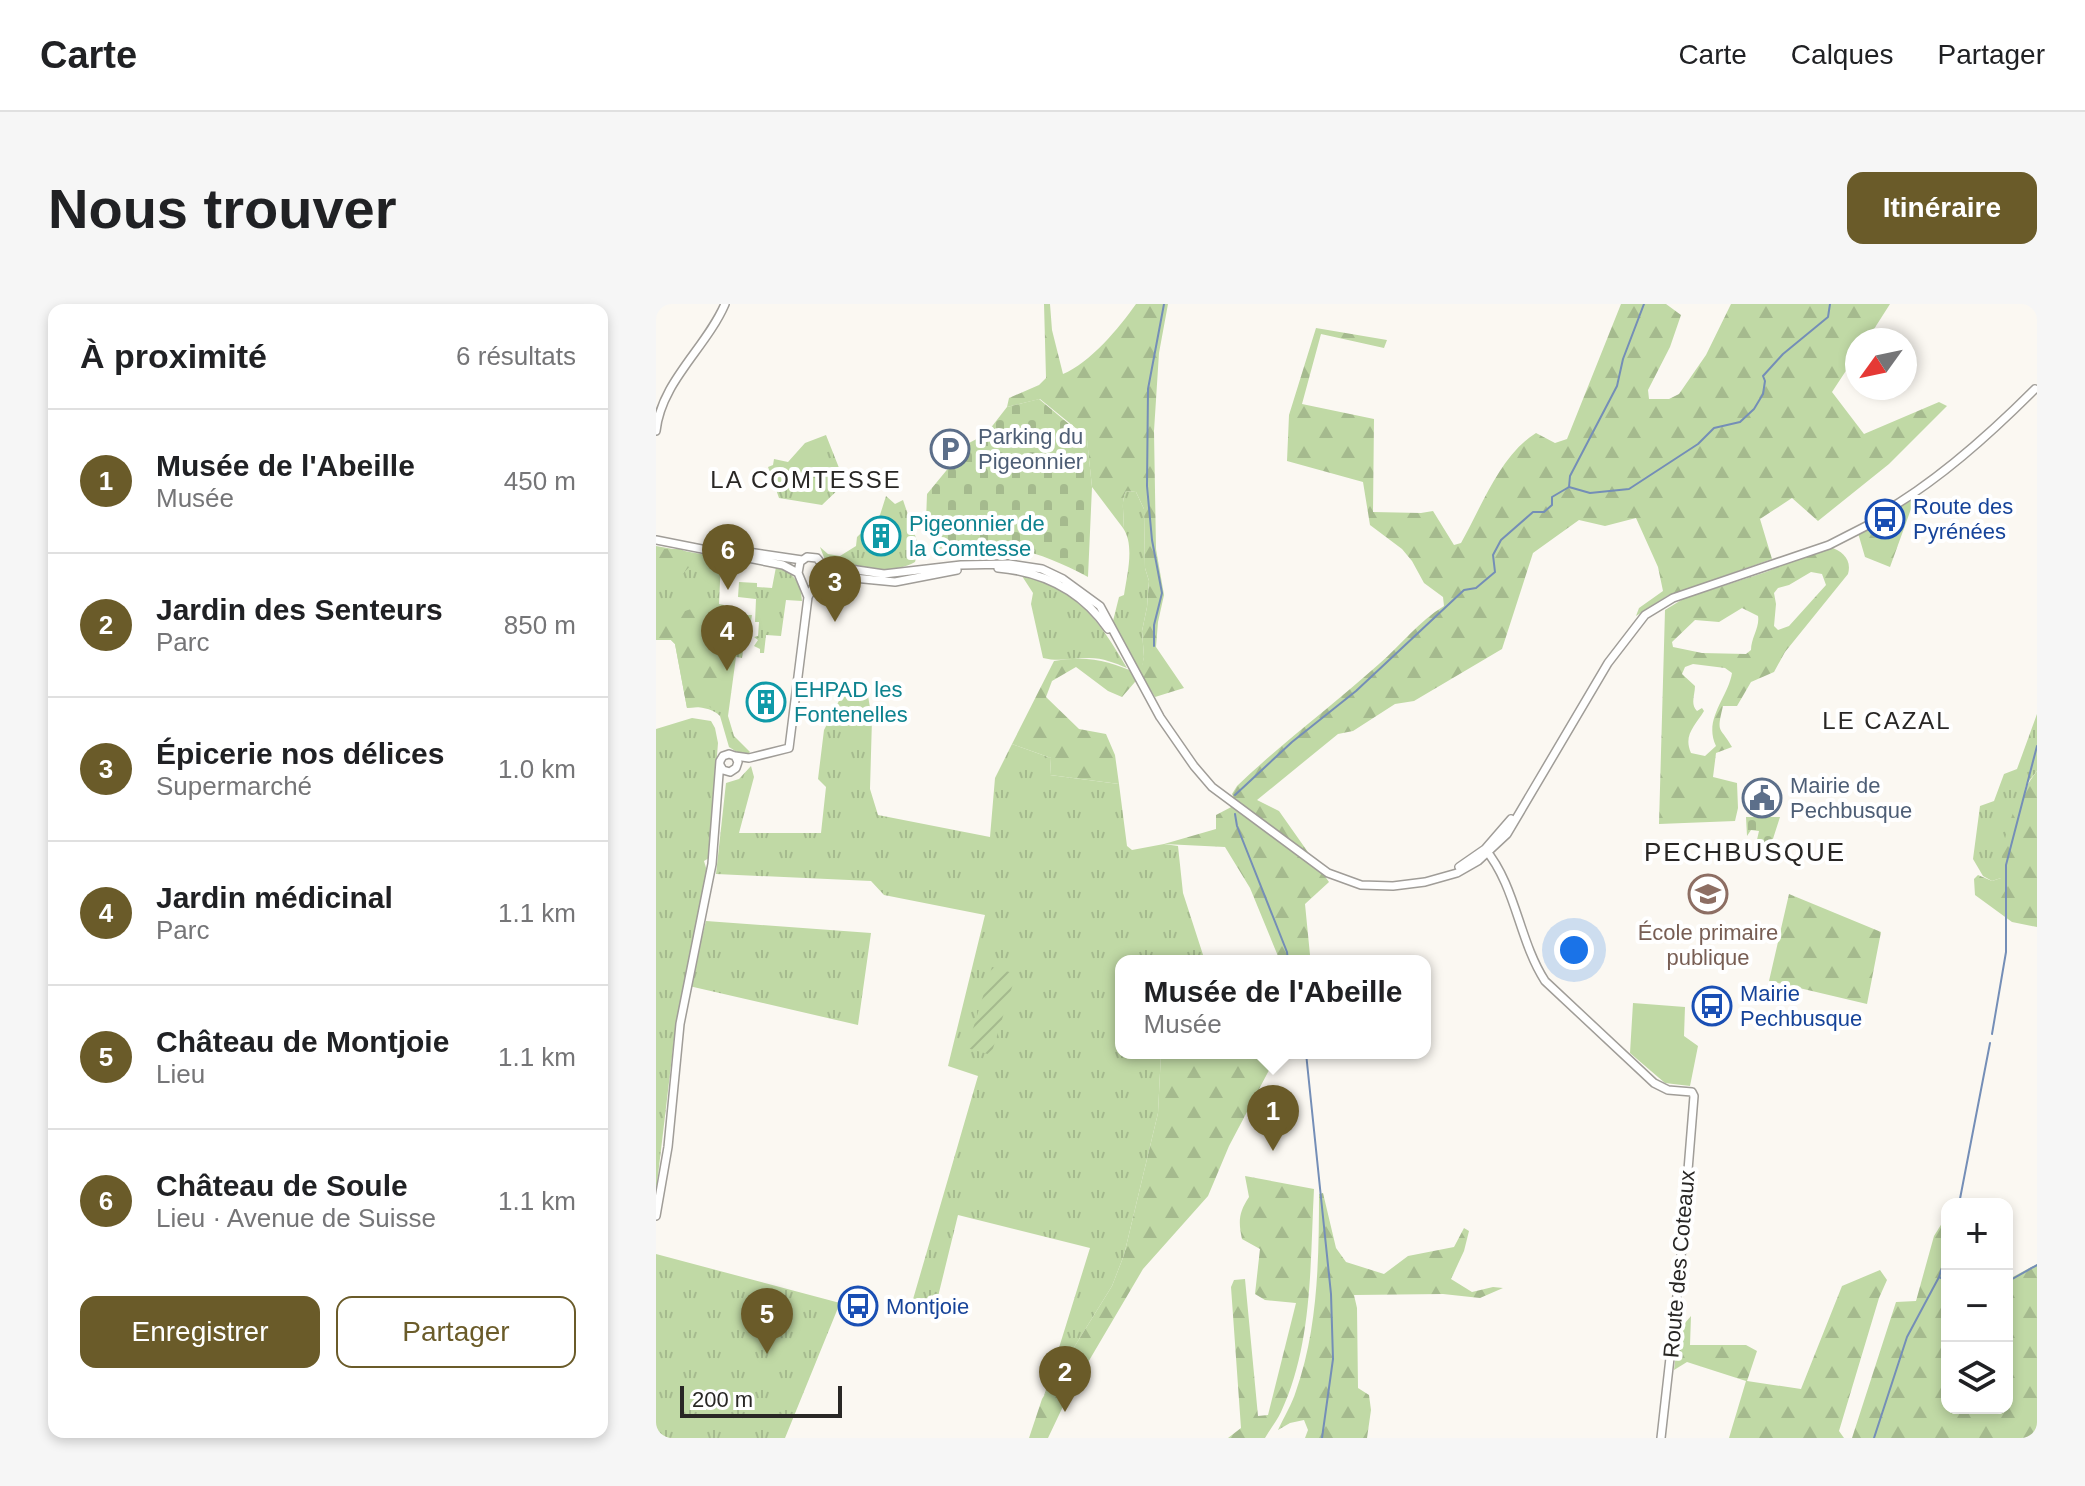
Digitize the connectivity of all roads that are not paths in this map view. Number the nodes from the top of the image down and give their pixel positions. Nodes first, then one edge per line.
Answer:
1 (725, 304) edge
2 (2036, 388) edge
3 (656, 431) edge
4 (656, 538) edge
5 (802, 560) junction
6 (823, 565) junction
7 (801, 577) junction
8 (819, 580) junction
9 (808, 597) junction
10 (1123, 651) junction
11 (735, 756) junction
12 (749, 758) junction
13 (720, 765) junction
14 (738, 766) junction
15 (730, 772) junction
16 (719, 780) junction
17 (1487, 851) junction
18 (656, 1216) edge
19 (1661, 1438) edge

1 - 3 street
2 - 17 street
4 - 5 street
4 - 7 street
5 - 6 street
5 - 7 street
6 - 8 street
6 - 10 street
7 - 8 street
7 - 9 street
8 - 9 street
8 - 10 street
9 - 12 street
10 - 17 street
11 - 12 street
11 - 13 street
11 - 14 street
12 - 14 street
13 - 15 street
13 - 16 street
14 - 15 street
15 - 16 street
16 - 18 street
17 - 19 street, Route des Coteaux

